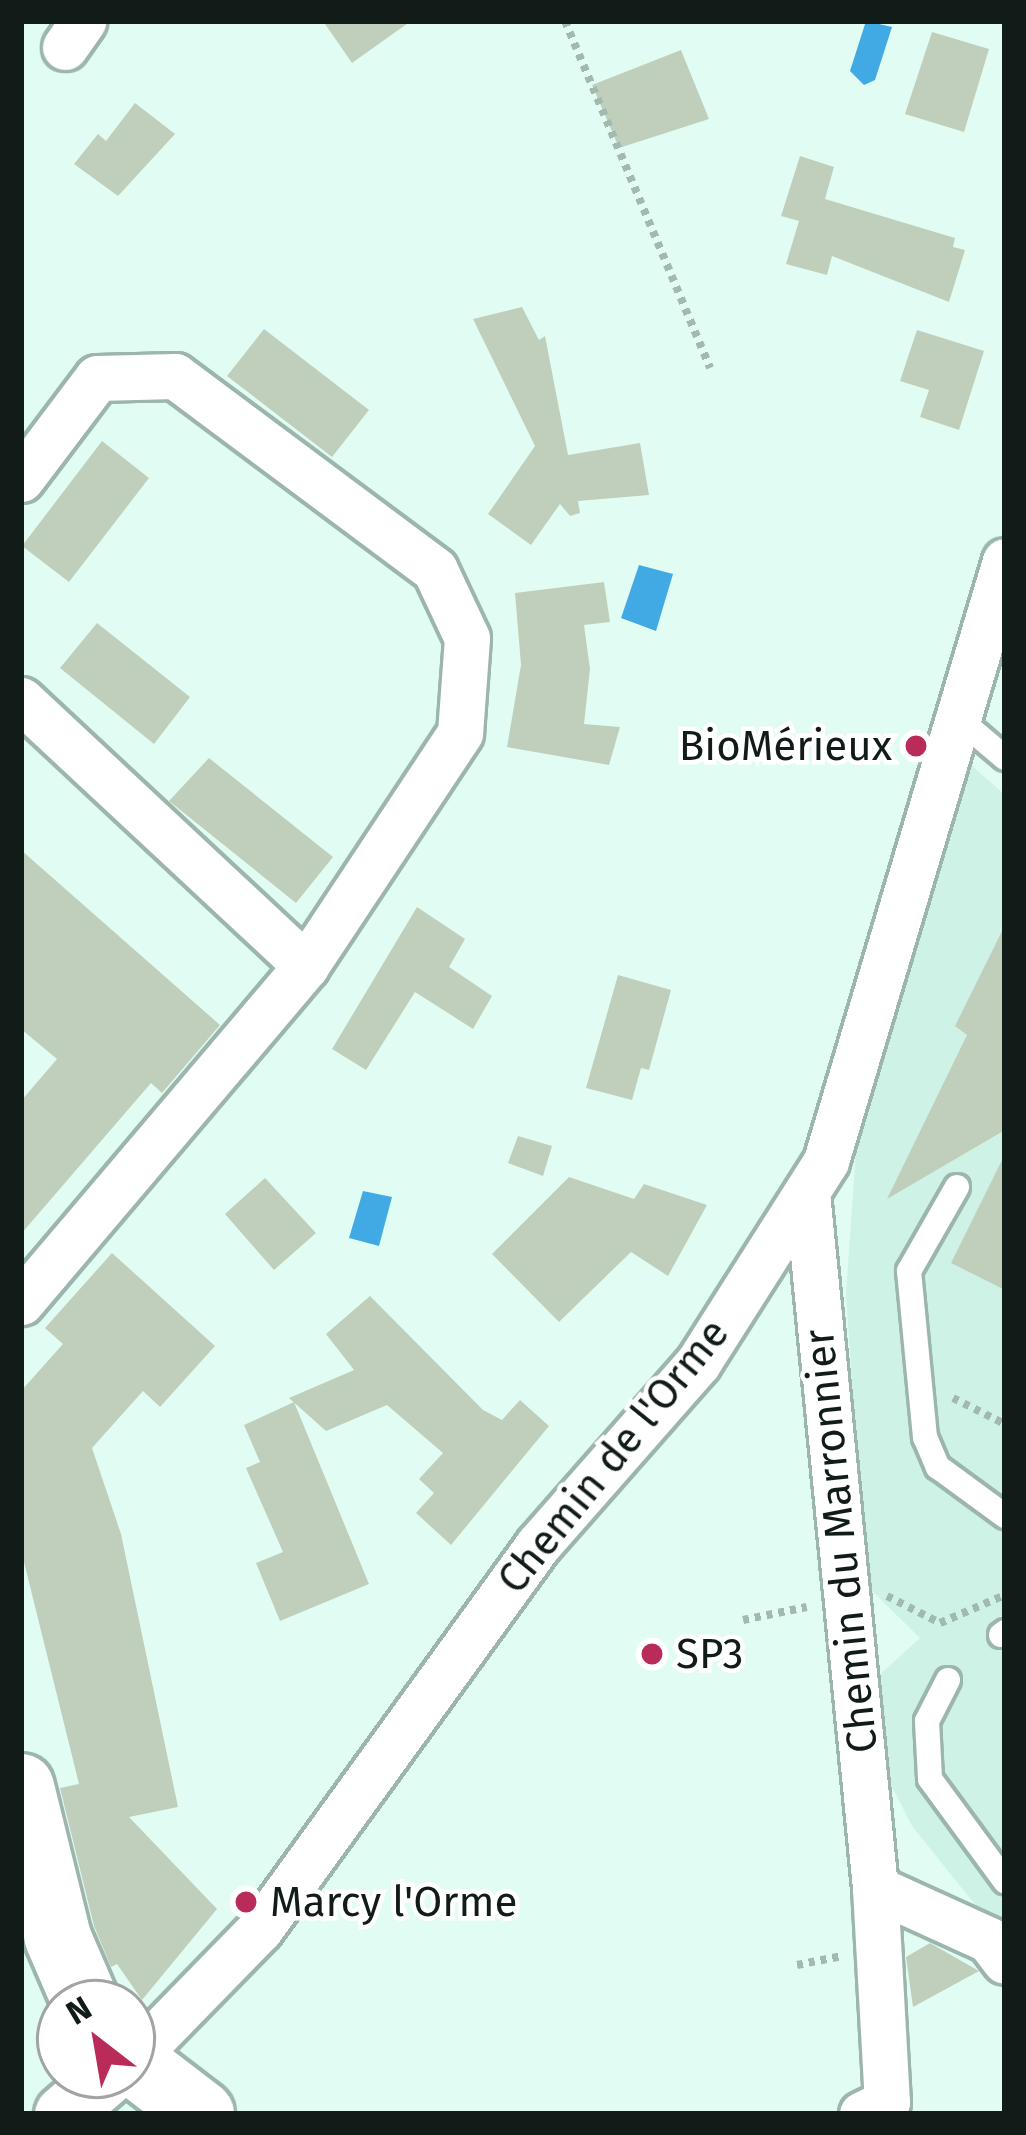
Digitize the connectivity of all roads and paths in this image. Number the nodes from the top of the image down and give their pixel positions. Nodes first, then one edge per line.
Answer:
1 (565, 21) edge
2 (710, 368) dead end
3 (21, 479) edge
4 (1005, 561) edge
5 (21, 700) edge
6 (959, 719) junction
7 (1005, 758) edge
8 (306, 965) junction
9 (957, 1187) dead end
10 (807, 1193) junction
11 (21, 1302) edge
12 (920, 1382) junction
13 (1005, 1424) edge
14 (1005, 1516) edge
15 (948, 1681) dead end
16 (21, 1787) edge
17 (1005, 1881) edge
18 (875, 1888) junction
19 (1005, 1961) edge
20 (76, 1979) edge
21 (156, 2035) edge
22 (156, 2079) edge
23 (201, 2114) edge
24 (862, 2114) edge

1 - 2 path
3 - 8 street
4 - 6 street, Chemin de l'Orme
5 - 8 street
6 - 7 lane
6 - 10 street, Chemin de l'Orme
8 - 11 street
9 - 12 lane
10 - 18 street, Chemin du Marronnier
10 - 21 street, Chemin de l'Orme
12 - 13 path
12 - 14 lane
15 - 17 lane
16 - 20 main road
18 - 19 street
18 - 24 street, Chemin du Marronnier
22 - 23 main road

